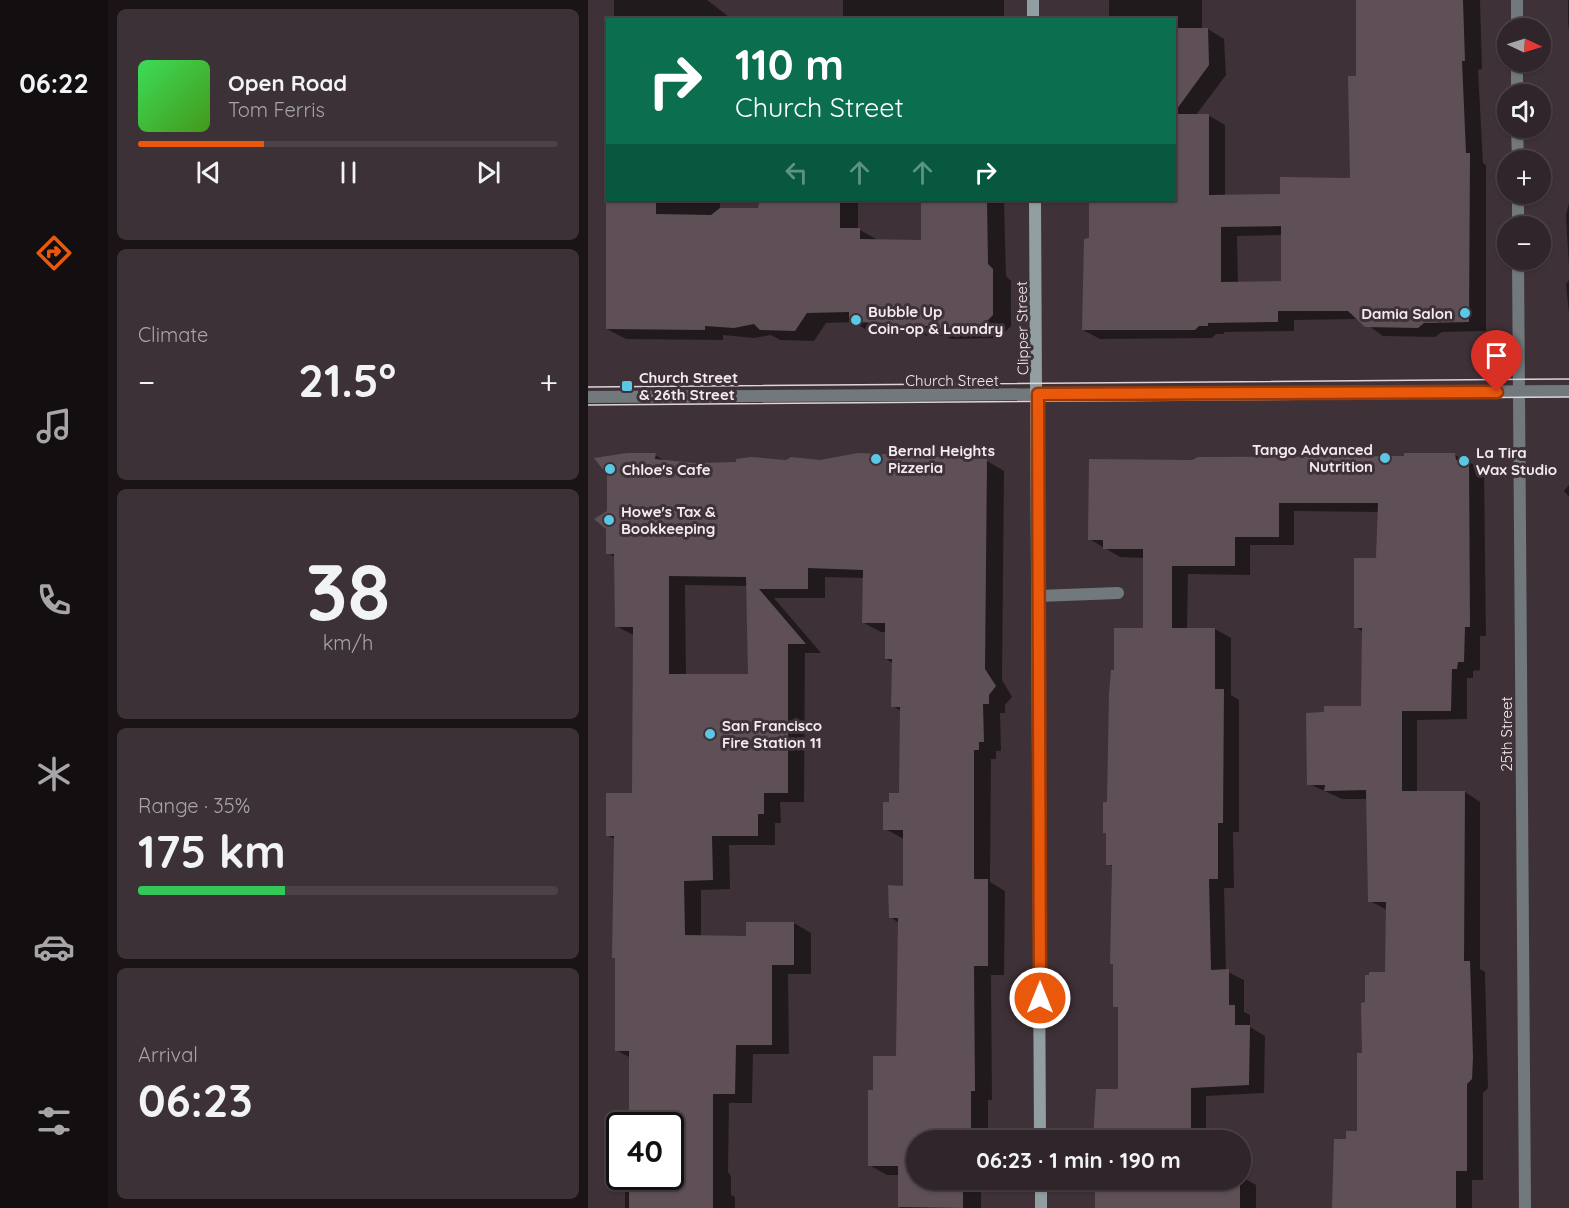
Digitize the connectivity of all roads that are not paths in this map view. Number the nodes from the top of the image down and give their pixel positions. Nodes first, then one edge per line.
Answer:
1 (1033, 0) edge
2 (1517, 0) edge
3 (1033, 18) edge
4 (1517, 18) edge
5 (1035, 201) edge
6 (1518, 270) edge
7 (1519, 391) junction
8 (1569, 391) edge
9 (1038, 394) junction
10 (588, 397) edge
11 (1118, 593) dead end
12 (1038, 596) junction
13 (1041, 1130) edge
14 (1041, 1190) edge
15 (1041, 1208) edge
16 (1525, 1208) edge

1 - 3 street
2 - 4 street
5 - 9 street, Clipper Street
6 - 7 street, 25th Street
7 - 8 street, Church Street
7 - 9 street, Church Street
7 - 16 street, 25th Street
9 - 10 street, Church Street
9 - 12 street, Clipper Street
11 - 12 street
12 - 13 street, Clipper Street
14 - 15 street

